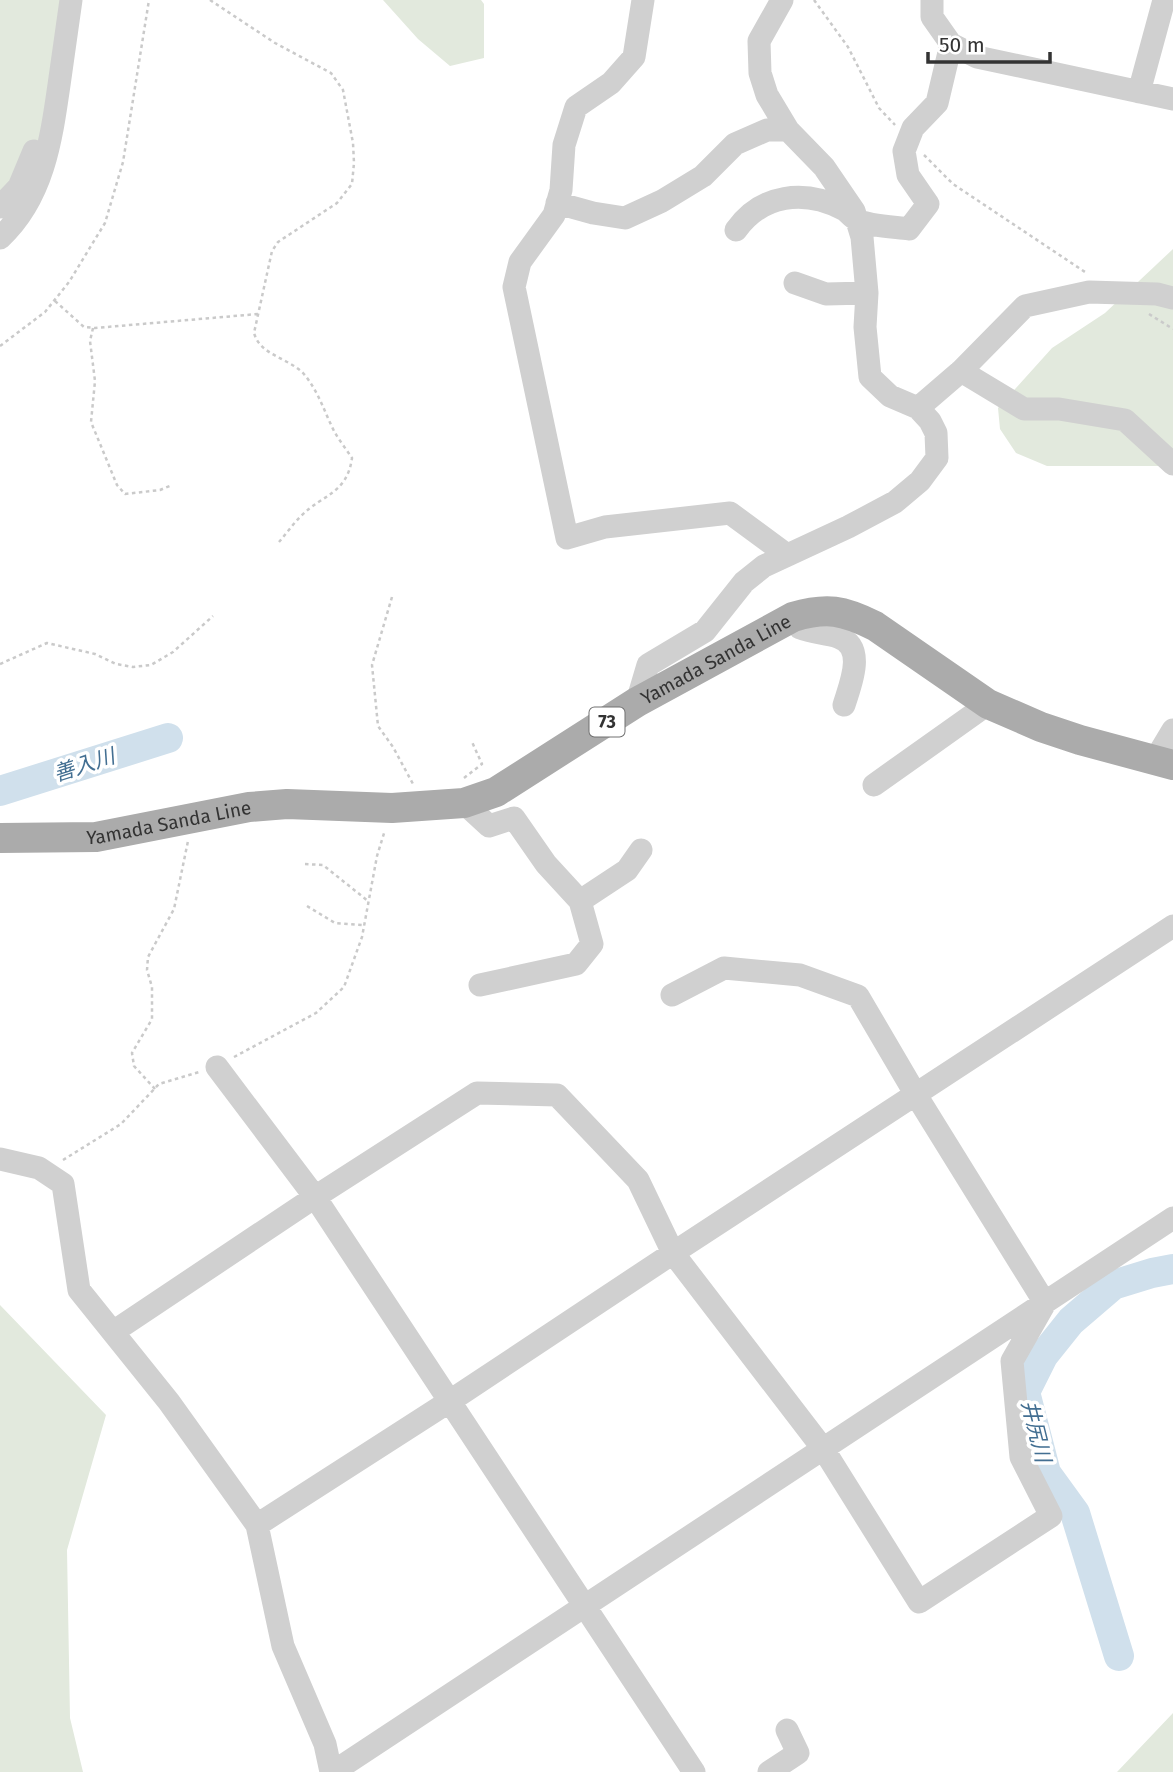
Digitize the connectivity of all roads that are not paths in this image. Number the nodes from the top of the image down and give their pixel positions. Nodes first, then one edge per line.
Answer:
1 (71, 0) edge
2 (643, 0) edge
3 (782, 0) edge
4 (932, 0) edge
5 (1164, 0) edge
6 (951, 44) junction
7 (59, 83) junction
8 (1139, 92) junction
9 (1173, 100) edge
10 (788, 130) junction
11 (557, 203) junction
12 (0, 208) edge
13 (857, 220) junction
14 (736, 230) dead end
15 (0, 238) edge
16 (795, 283) dead end
17 (867, 293) junction
18 (1173, 298) edge
19 (961, 371) junction
20 (918, 408) junction
21 (1173, 464) edge
22 (787, 555) junction
23 (793, 617) junction
24 (637, 702) junction
25 (988, 704) junction
26 (844, 705) dead end
27 (1173, 730) edge
28 (1164, 763) edge
29 (874, 785) dead end
30 (464, 803) junction
31 (0, 838) edge
32 (641, 849) dead end
33 (580, 901) junction
34 (1173, 926) edge
35 (480, 985) dead end
36 (672, 995) dead end
37 (217, 1067) dead end
38 (916, 1095) junction
39 (0, 1159) edge
40 (315, 1197) junction
41 (1173, 1218) edge
42 (673, 1253) junction
43 (1045, 1303) junction
44 (113, 1332) junction
45 (450, 1401) junction
46 (824, 1450) junction
47 (257, 1525) junction
48 (587, 1606) junction
49 (787, 1730) dead end
50 (332, 1772) edge
51 (694, 1772) edge
52 (769, 1772) edge

1 - 7 street
2 - 11 street
3 - 10 street
4 - 6 street
5 - 8 street
6 - 8 street
6 - 13 street
7 - 12 street
7 - 15 street
8 - 9 street
10 - 11 street
10 - 13 street
11 - 22 street
13 - 14 street
13 - 17 street
16 - 17 street
17 - 20 street
18 - 19 street
19 - 20 street
19 - 21 street
20 - 22 street
22 - 24 street
23 - 24 main road, Yamada Sanda Line / 73
23 - 25 main road, Yamada Sanda Line / 73
23 - 26 street
24 - 30 main road, Yamada Sanda Line / 73
25 - 28 main road, Yamada Sanda Line / 73
25 - 29 street
27 - 28 street
30 - 31 main road, Yamada Sanda Line / 73
30 - 33 street
32 - 33 street
33 - 35 street
34 - 38 street
36 - 38 street
37 - 40 street
38 - 42 street
38 - 43 street
39 - 44 street
40 - 42 street
40 - 44 street
40 - 45 street
41 - 43 street
42 - 45 street
42 - 46 street
43 - 46 street
43 - 46 street
44 - 47 street
45 - 47 street
45 - 48 street
46 - 48 street
47 - 50 street
48 - 50 street
48 - 51 street
49 - 52 street

